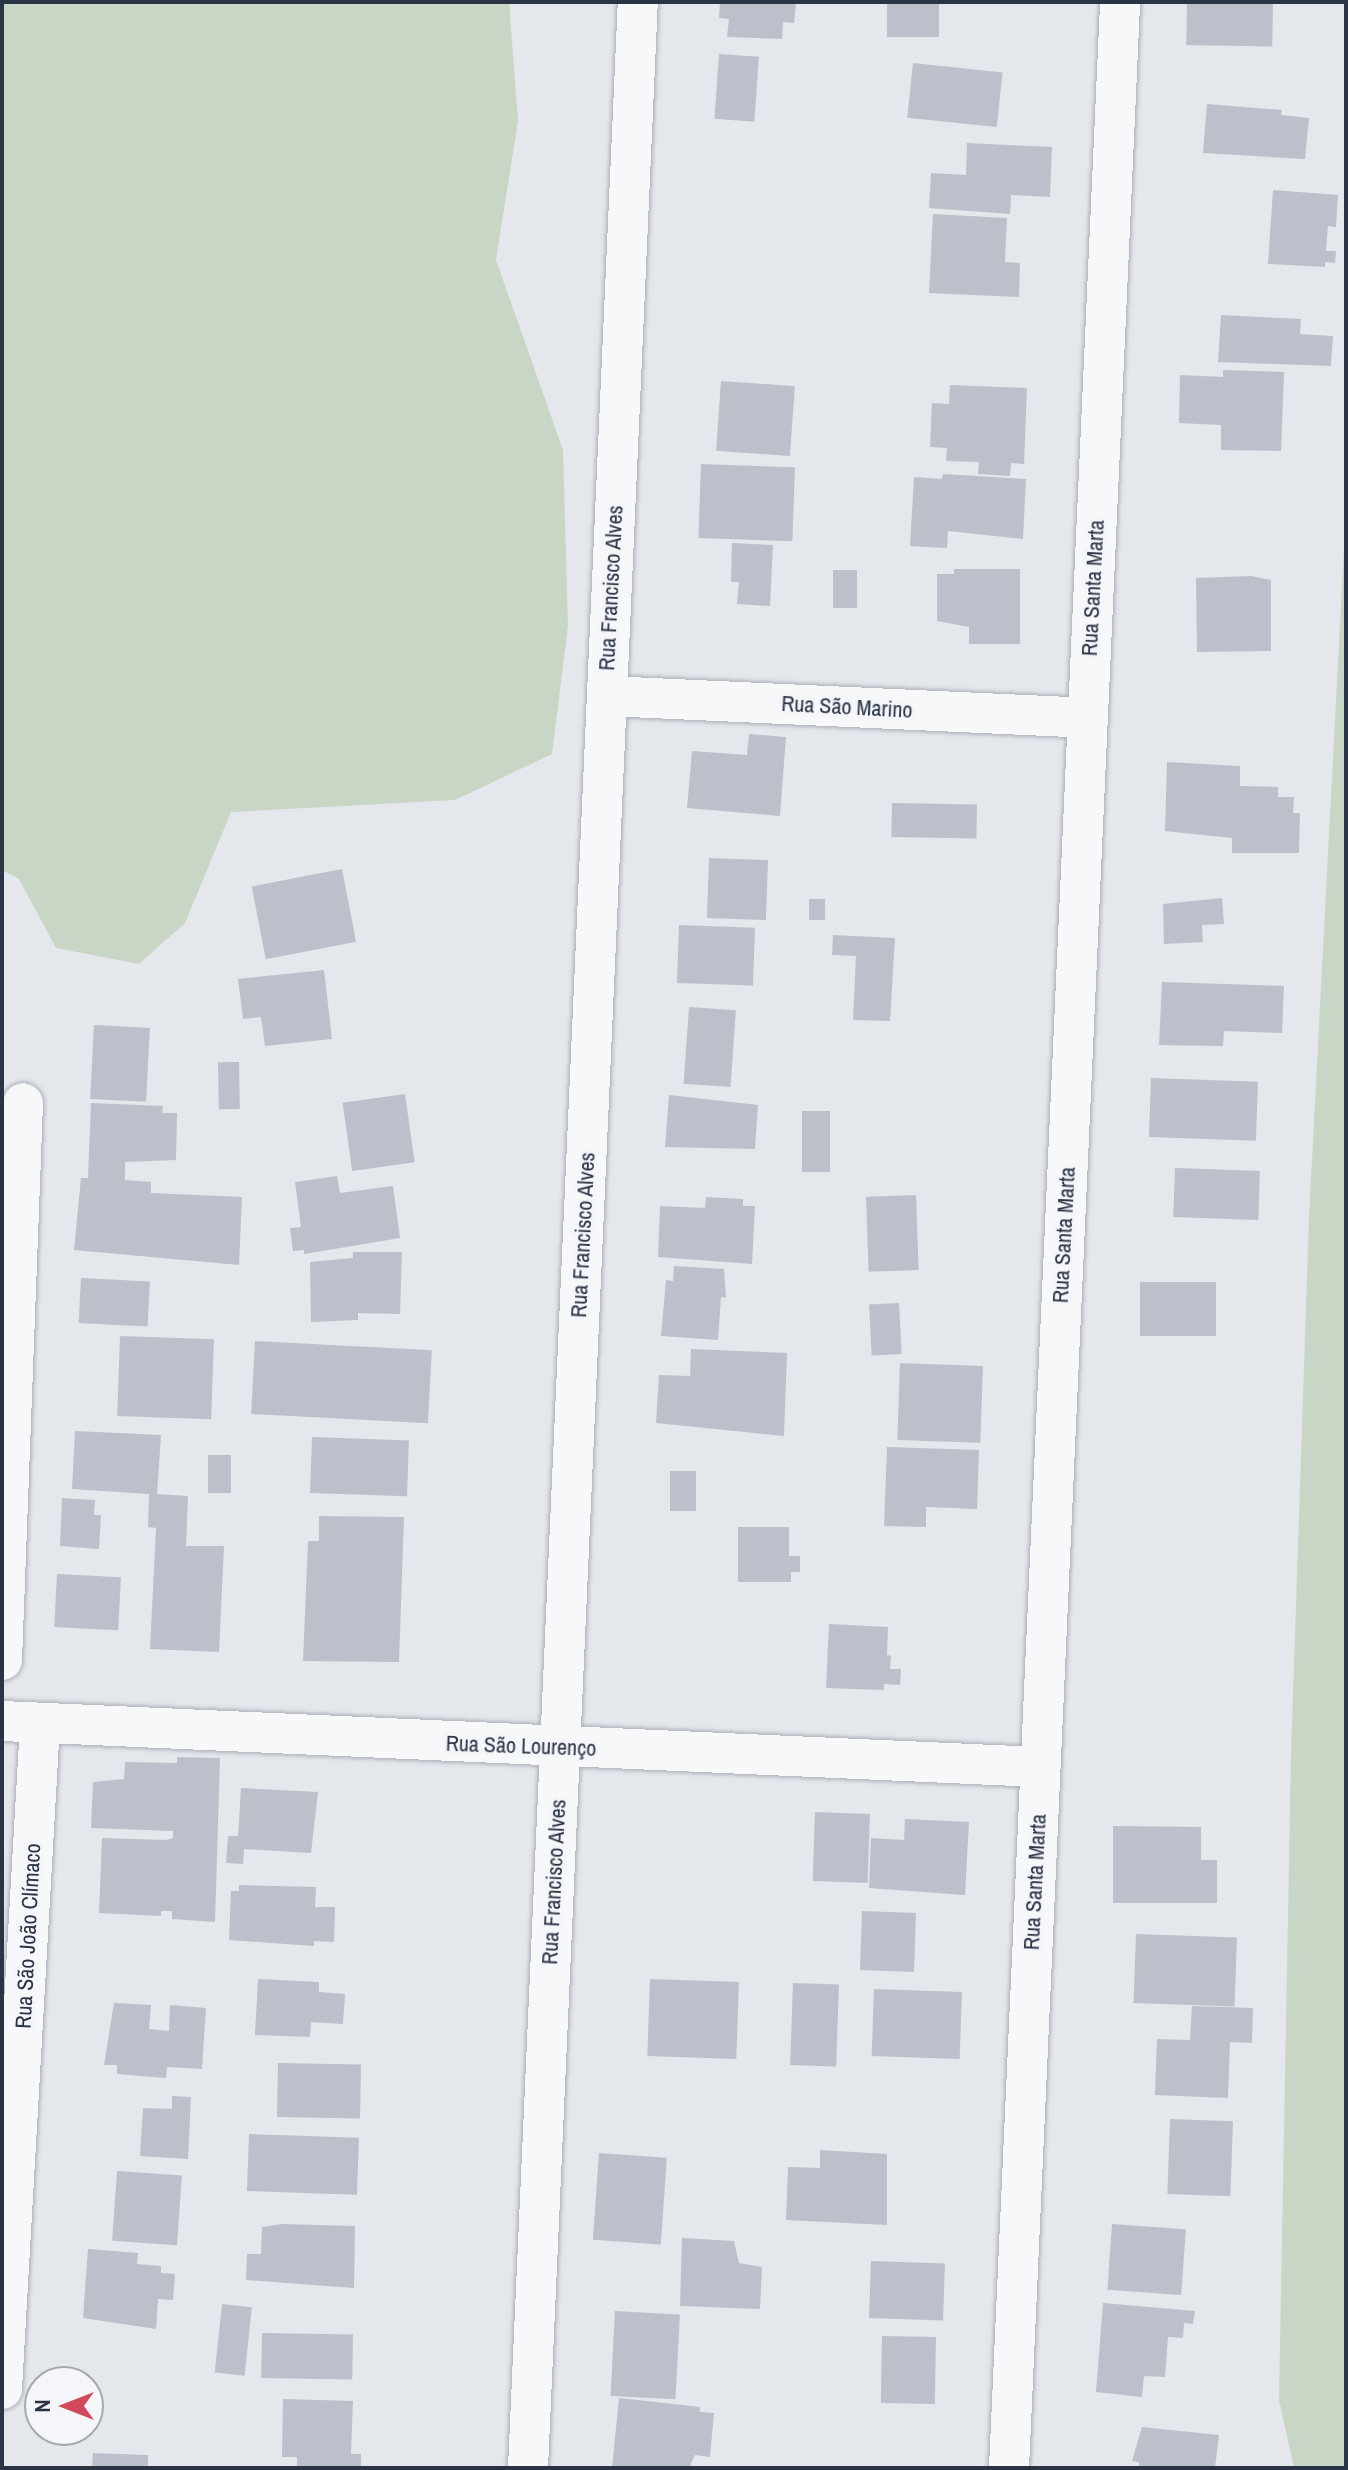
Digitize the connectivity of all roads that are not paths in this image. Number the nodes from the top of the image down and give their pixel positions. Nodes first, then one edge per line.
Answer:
1 (638, 2) edge
2 (1120, 2) edge
3 (607, 696) junction
4 (1087, 718) junction
5 (23, 1103) dead end
6 (2, 1660) edge
7 (21, 1722) edge
8 (560, 1748) junction
9 (1040, 1767) junction
10 (2, 2389) edge
11 (528, 2468) edge
12 (1009, 2468) edge

1 - 3 street, Rua Francisco Alves
2 - 4 street, Rua Santa Marta
3 - 4 street, Rua São Marino
3 - 8 street, Rua Francisco Alves
4 - 9 street, Rua Santa Marta
5 - 6 street
7 - 8 street, Rua São Lourenço
7 - 10 street, Rua São João Clímaco
8 - 9 street, Rua São Lourenço
8 - 11 street, Rua Francisco Alves
9 - 12 street, Rua Santa Marta

